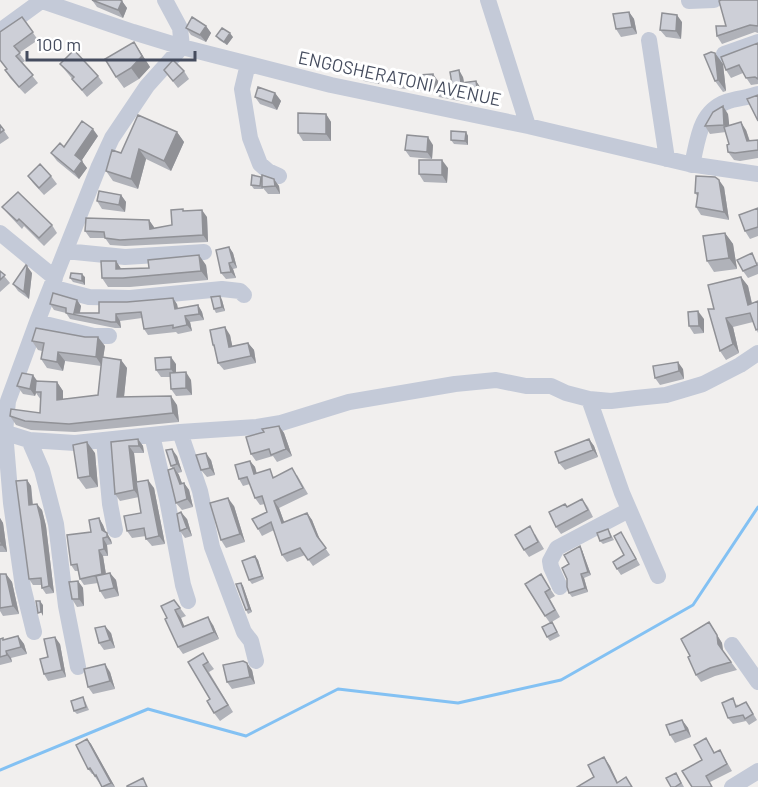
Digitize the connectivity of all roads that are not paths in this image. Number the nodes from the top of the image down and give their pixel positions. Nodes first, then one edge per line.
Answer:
1 (40, 0) edge
2 (165, 0) edge
3 (489, 0) edge
4 (714, 0) edge
5 (689, 1) edge
6 (0, 31) edge
7 (649, 40) dead end
8 (758, 42) edge
9 (182, 46) junction
10 (724, 54) edge
11 (248, 63) junction
12 (758, 94) edge
13 (528, 126) junction
14 (668, 159) junction
15 (692, 165) junction
16 (758, 174) edge
17 (279, 176) dead end
18 (0, 233) edge
19 (66, 251) junction
20 (204, 252) dead end
21 (53, 283) junction
22 (244, 295) dead end
23 (37, 322) junction
24 (108, 336) dead end
25 (758, 353) edge
26 (589, 399) junction
27 (2, 432) edge
28 (180, 432) junction
29 (152, 435) junction
30 (29, 440) junction
31 (104, 440) junction
32 (630, 510) junction
33 (116, 530) dead end
34 (658, 576) dead end
35 (560, 587) dead end
36 (188, 601) dead end
37 (34, 632) dead end
38 (732, 645) dead end
39 (256, 661) dead end
40 (78, 667) dead end
41 (758, 682) edge
42 (758, 771) edge
43 (732, 787) edge

1 - 6 street
1 - 9 street, ENGOSHERATONI AVENUE
2 - 9 street
3 - 13 street
4 - 5 street
7 - 14 street
8 - 10 street
9 - 11 street, ENGOSHERATONI AVENUE
9 - 19 street
11 - 13 street, ENGOSHERATONI AVENUE
11 - 17 street
12 - 15 street
13 - 14 street, ENGOSHERATONI AVENUE
14 - 15 street, ENGOSHERATONI AVENUE
15 - 16 street, ENGOSHERATONI AVENUE
18 - 21 street
19 - 20 street
19 - 21 street
21 - 22 street
21 - 23 street
23 - 24 street
23 - 27 street
25 - 26 street
26 - 28 street
26 - 32 street
27 - 30 street
27 - 37 street
28 - 29 street
28 - 39 street
29 - 31 street
29 - 36 street
30 - 31 street
30 - 40 street
31 - 33 street
32 - 34 street
32 - 35 street
38 - 41 street
42 - 43 street

